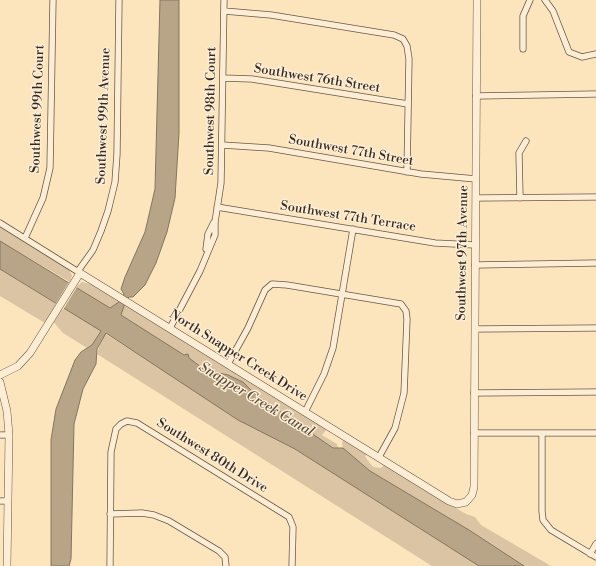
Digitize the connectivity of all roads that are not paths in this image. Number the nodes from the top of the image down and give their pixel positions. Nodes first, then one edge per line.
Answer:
1 (53, 0) edge
2 (119, 0) edge
3 (224, 0) edge
4 (477, 0) edge
5 (530, 0) edge
6 (545, 0) edge
7 (224, 11) junction
8 (523, 49) dead end
9 (596, 54) edge
10 (223, 78) junction
11 (596, 94) edge
12 (476, 96) junction
13 (408, 104) junction
14 (526, 142) dead end
15 (222, 145) junction
16 (408, 172) junction
17 (476, 179) junction
18 (596, 197) edge
19 (476, 198) junction
20 (520, 198) junction
21 (217, 207) junction
22 (0, 223) edge
23 (353, 229) junction
24 (25, 238) junction
25 (475, 245) junction
26 (596, 263) edge
27 (475, 264) junction
28 (79, 272) junction
29 (343, 294) junction
30 (170, 328) junction
31 (596, 328) edge
32 (475, 329) junction
33 (228, 364) junction
34 (0, 375) edge
35 (0, 382) edge
36 (596, 392) edge
37 (474, 393) junction
38 (305, 412) junction
39 (474, 433) junction
40 (542, 433) junction
41 (596, 433) edge
42 (0, 435) edge
43 (9, 435) junction
44 (378, 457) junction
45 (0, 501) edge
46 (8, 501) junction
47 (465, 502) joint
48 (110, 514) junction
49 (596, 544) edge
50 (590, 554) junction
51 (596, 557) edge
52 (7, 566) edge
53 (110, 566) edge
54 (226, 566) edge
55 (292, 566) edge

1 - 24 street, Southwest 99th Court
2 - 28 street, Southwest 99th Avenue
3 - 7 street, Southwest 98th Court
4 - 12 street, Southwest 97th Avenue
5 - 8 street
6 - 9 street
7 - 10 street, Southwest 98th Court
7 - 13 street
10 - 13 street, Southwest 76th Street
10 - 15 street, Southwest 98th Court
11 - 12 street
12 - 17 street, Southwest 97th Avenue
13 - 16 street
14 - 20 street
15 - 16 street, Southwest 77th Street
15 - 21 street, Southwest 98th Court
16 - 17 street, Southwest 77th Street
17 - 19 street, Southwest 97th Avenue
18 - 20 street
19 - 20 street
19 - 25 street, Southwest 97th Avenue
21 - 23 street, Southwest 77th Terrace
21 - 30 street, Southwest 98th Court
22 - 24 street, North Snapper Creek Drive
23 - 25 street, Southwest 77th Terrace
23 - 29 street
24 - 28 street, North Snapper Creek Drive
25 - 27 street, Southwest 97th Avenue
26 - 27 street
27 - 32 street, Southwest 97th Avenue
28 - 30 street, North Snapper Creek Drive
28 - 34 street, Southwest 99th Avenue
29 - 33 street
29 - 38 street
29 - 44 street
30 - 33 street, North Snapper Creek Drive
31 - 32 street
32 - 37 street, Southwest 97th Avenue
33 - 38 street, North Snapper Creek Drive
35 - 43 street
36 - 37 street
37 - 39 street, Southwest 97th Avenue
38 - 44 street, North Snapper Creek Drive
39 - 40 street
39 - 47 street, Southwest 97th Avenue
40 - 41 street
40 - 50 street
42 - 43 street
43 - 46 street
44 - 47 street, North Snapper Creek Drive
45 - 46 street
46 - 52 street
48 - 53 street
48 - 54 street
48 - 55 street, Southwest 80th Drive
49 - 50 street
50 - 51 street

